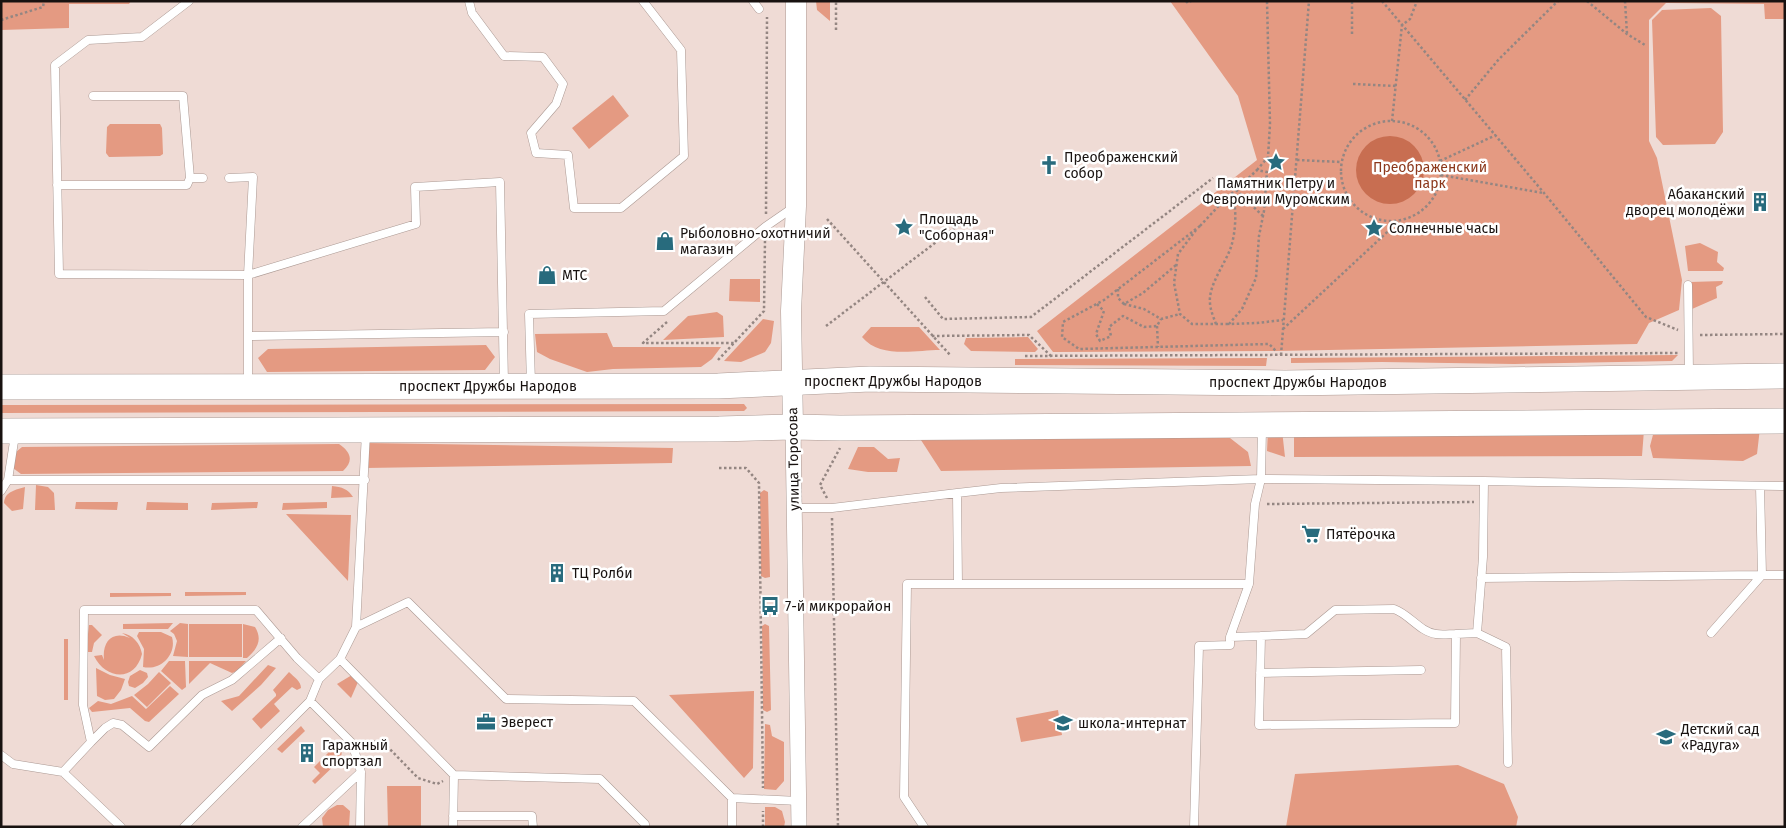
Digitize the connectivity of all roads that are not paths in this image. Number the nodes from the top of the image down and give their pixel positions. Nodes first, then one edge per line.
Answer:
1 (189, 1) edge
2 (470, 1) edge
3 (643, 1) edge
4 (753, 1) edge
5 (796, 1) edge
6 (759, 9) dead end
7 (93, 96) dead end
8 (190, 178) junction
9 (203, 178) dead end
10 (229, 178) dead end
11 (57, 185) junction
12 (796, 206) junction
13 (248, 275) junction
14 (1688, 285) dead end
15 (504, 332) junction
16 (249, 336) junction
17 (1689, 365) junction
18 (1785, 376) edge
19 (792, 382) junction
20 (248, 386) junction
21 (504, 386) junction
22 (531, 386) junction
23 (1, 387) edge
24 (1785, 421) edge
25 (1262, 425) junction
26 (793, 427) junction
27 (366, 430) junction
28 (8, 431) edge
29 (1261, 479) junction
30 (8, 480) junction
31 (365, 480) junction
32 (1484, 481) junction
33 (1760, 486) junction
34 (1785, 486) edge
35 (1, 491) edge
36 (957, 493) junction
37 (794, 508) junction
38 (1762, 575) junction
39 (1785, 575) edge
40 (1481, 578) junction
41 (958, 584) junction
42 (1249, 584) junction
43 (356, 627) junction
44 (1477, 633) junction
45 (1711, 633) dead end
46 (1456, 634) junction
47 (1261, 636) junction
48 (1230, 637) junction
49 (281, 638) junction
50 (340, 659) junction
51 (1421, 670) dead end
52 (1260, 673) junction
53 (319, 679) junction
54 (310, 700) junction
55 (91, 742) junction
56 (1, 755) edge
57 (1508, 763) dead end
58 (63, 772) junction
59 (361, 772) junction
60 (454, 775) junction
61 (732, 798) junction
62 (799, 801) junction
63 (454, 816) junction
64 (121, 827) edge
65 (184, 827) edge
66 (302, 827) edge
67 (360, 827) edge
68 (453, 827) edge
69 (533, 827) edge
70 (645, 827) edge
71 (732, 827) edge
72 (799, 827) edge
73 (924, 827) edge
74 (1194, 827) edge

1 - 11 lane
2 - 3 lane
4 - 6 lane
5 - 12 street, улица Торосова
7 - 8 lane
8 - 9 lane
8 - 11 lane
10 - 13 lane
11 - 13 lane
12 - 19 street, улица Торосова
12 - 22 lane
13 - 15 lane
13 - 16 lane
14 - 17 lane
15 - 16 lane
15 - 21 lane
16 - 20 lane
17 - 18 main road, проспект Дружбы Народов
17 - 19 main road, проспект Дружбы Народов
19 - 22 main road, проспект Дружбы Народов
19 - 26 street, улица Торосова
20 - 21 main road, проспект Дружбы Народов
20 - 23 main road, проспект Дружбы Народов
21 - 22 main road, проспект Дружбы Народов
24 - 25 main road
25 - 26 main road
25 - 29 lane
26 - 27 main road
26 - 37 street, улица Торосова
27 - 28 main road
27 - 31 lane
28 - 30 lane
29 - 32 lane
29 - 36 lane
29 - 42 lane
30 - 31 lane
30 - 35 lane
31 - 43 lane
32 - 33 lane
32 - 40 lane
33 - 34 lane
33 - 38 lane
36 - 37 lane
36 - 41 lane
37 - 62 street, улица Торосова
38 - 39 lane
38 - 40 lane
38 - 45 lane
40 - 44 lane
41 - 42 lane
41 - 73 lane
42 - 48 lane
43 - 50 lane
43 - 61 lane
44 - 46 lane
44 - 57 lane
46 - 47 lane
46 - 52 lane
47 - 48 lane
47 - 52 lane
48 - 74 lane
49 - 53 lane
49 - 55 lane
49 - 55 lane
50 - 53 lane
50 - 60 lane
51 - 52 lane
53 - 54 lane
54 - 59 lane
54 - 65 lane
55 - 58 lane
56 - 58 lane
58 - 64 lane
59 - 66 lane
59 - 67 lane
60 - 63 lane
60 - 70 lane
61 - 62 lane
61 - 71 lane
62 - 72 street, улица Торосова
63 - 68 lane
63 - 69 lane

